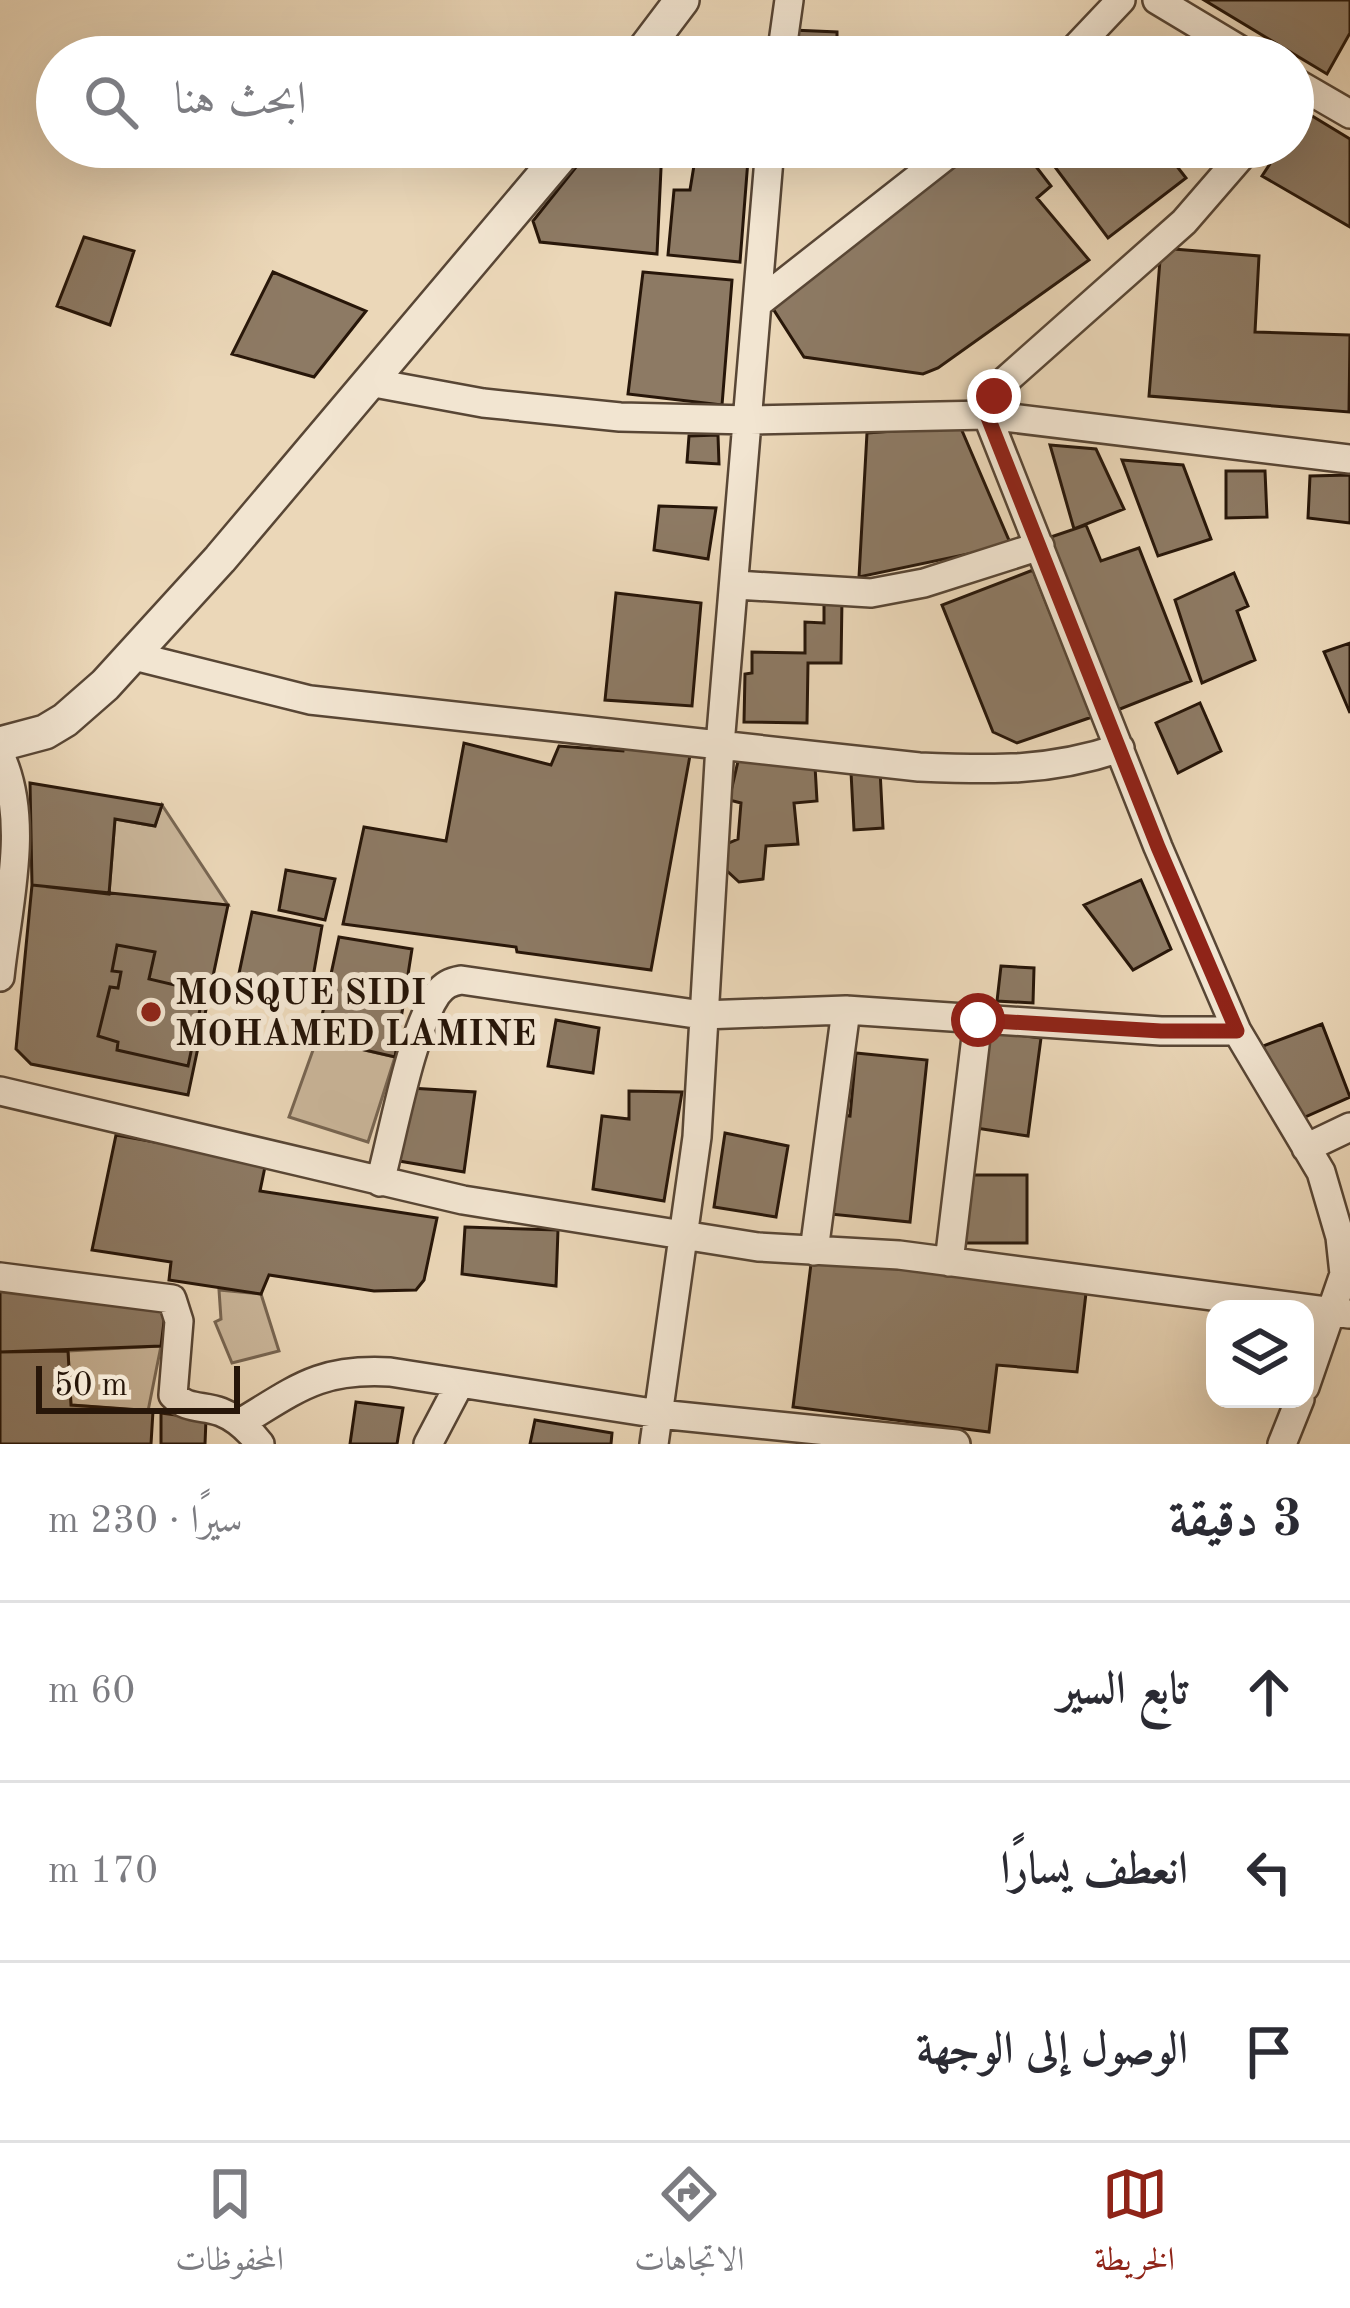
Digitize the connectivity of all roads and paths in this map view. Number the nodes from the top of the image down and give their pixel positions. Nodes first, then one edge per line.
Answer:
1 (682, 0) edge
2 (789, 0) edge
3 (1121, 0) edge
4 (1157, 0) edge
5 (655, 36) edge
6 (784, 36) edge
7 (1087, 36) edge
8 (1217, 36) edge
9 (1314, 97) edge
10 (1350, 114) edge
11 (550, 168) edge
12 (768, 168) edge
13 (931, 168) edge
14 (1231, 168) edge
15 (757, 304) junction
16 (369, 382) junction
17 (987, 415) junction
18 (750, 420) junction
19 (1350, 459) edge
20 (1040, 546) junction
21 (736, 584) junction
22 (130, 655) junction
23 (0, 744) edge
24 (720, 745) junction
25 (1120, 748) junction
26 (0, 755) edge
27 (0, 977) edge
28 (846, 1010) junction
29 (702, 1016) junction
30 (978, 1020) junction
31 (1237, 1031) junction
32 (0, 1091) edge
33 (1350, 1127) edge
34 (1306, 1148) junction
35 (380, 1182) junction
36 (684, 1236) junction
37 (814, 1251) junction
38 (949, 1262) junction
39 (0, 1276) edge
40 (1341, 1311) edge
41 (1314, 1368) edge
42 (459, 1385) junction
43 (1296, 1408) edge
44 (658, 1414) junction
45 (240, 1423) junction
46 (925, 1443) edge
47 (260, 1444) edge
48 (428, 1444) edge
49 (654, 1444) edge
50 (956, 1444) edge
51 (1282, 1444) edge

1 - 5 street
2 - 6 street
3 - 7 street
4 - 8 street
9 - 10 street
11 - 16 street
12 - 15 street
13 - 15 street
14 - 17 street
15 - 18 street
16 - 18 street
16 - 22 street
17 - 18 street
17 - 19 street
17 - 20 street
18 - 21 street
20 - 21 street
20 - 25 street
21 - 24 street
22 - 23 street
22 - 24 street
24 - 25 street
24 - 29 street
25 - 31 street
26 - 27 street
28 - 29 street
28 - 30 street
28 - 37 street
29 - 35 street
29 - 36 street
30 - 31 street
30 - 38 street
31 - 34 street
32 - 35 street
33 - 34 street
34 - 40 street
35 - 36 street
36 - 37 street
36 - 44 street
37 - 38 street
38 - 40 street
39 - 45 street
40 - 41 street
42 - 44 street
42 - 45 street
42 - 48 street
43 - 51 street
44 - 46 street
44 - 49 street
45 - 47 street
46 - 50 street

